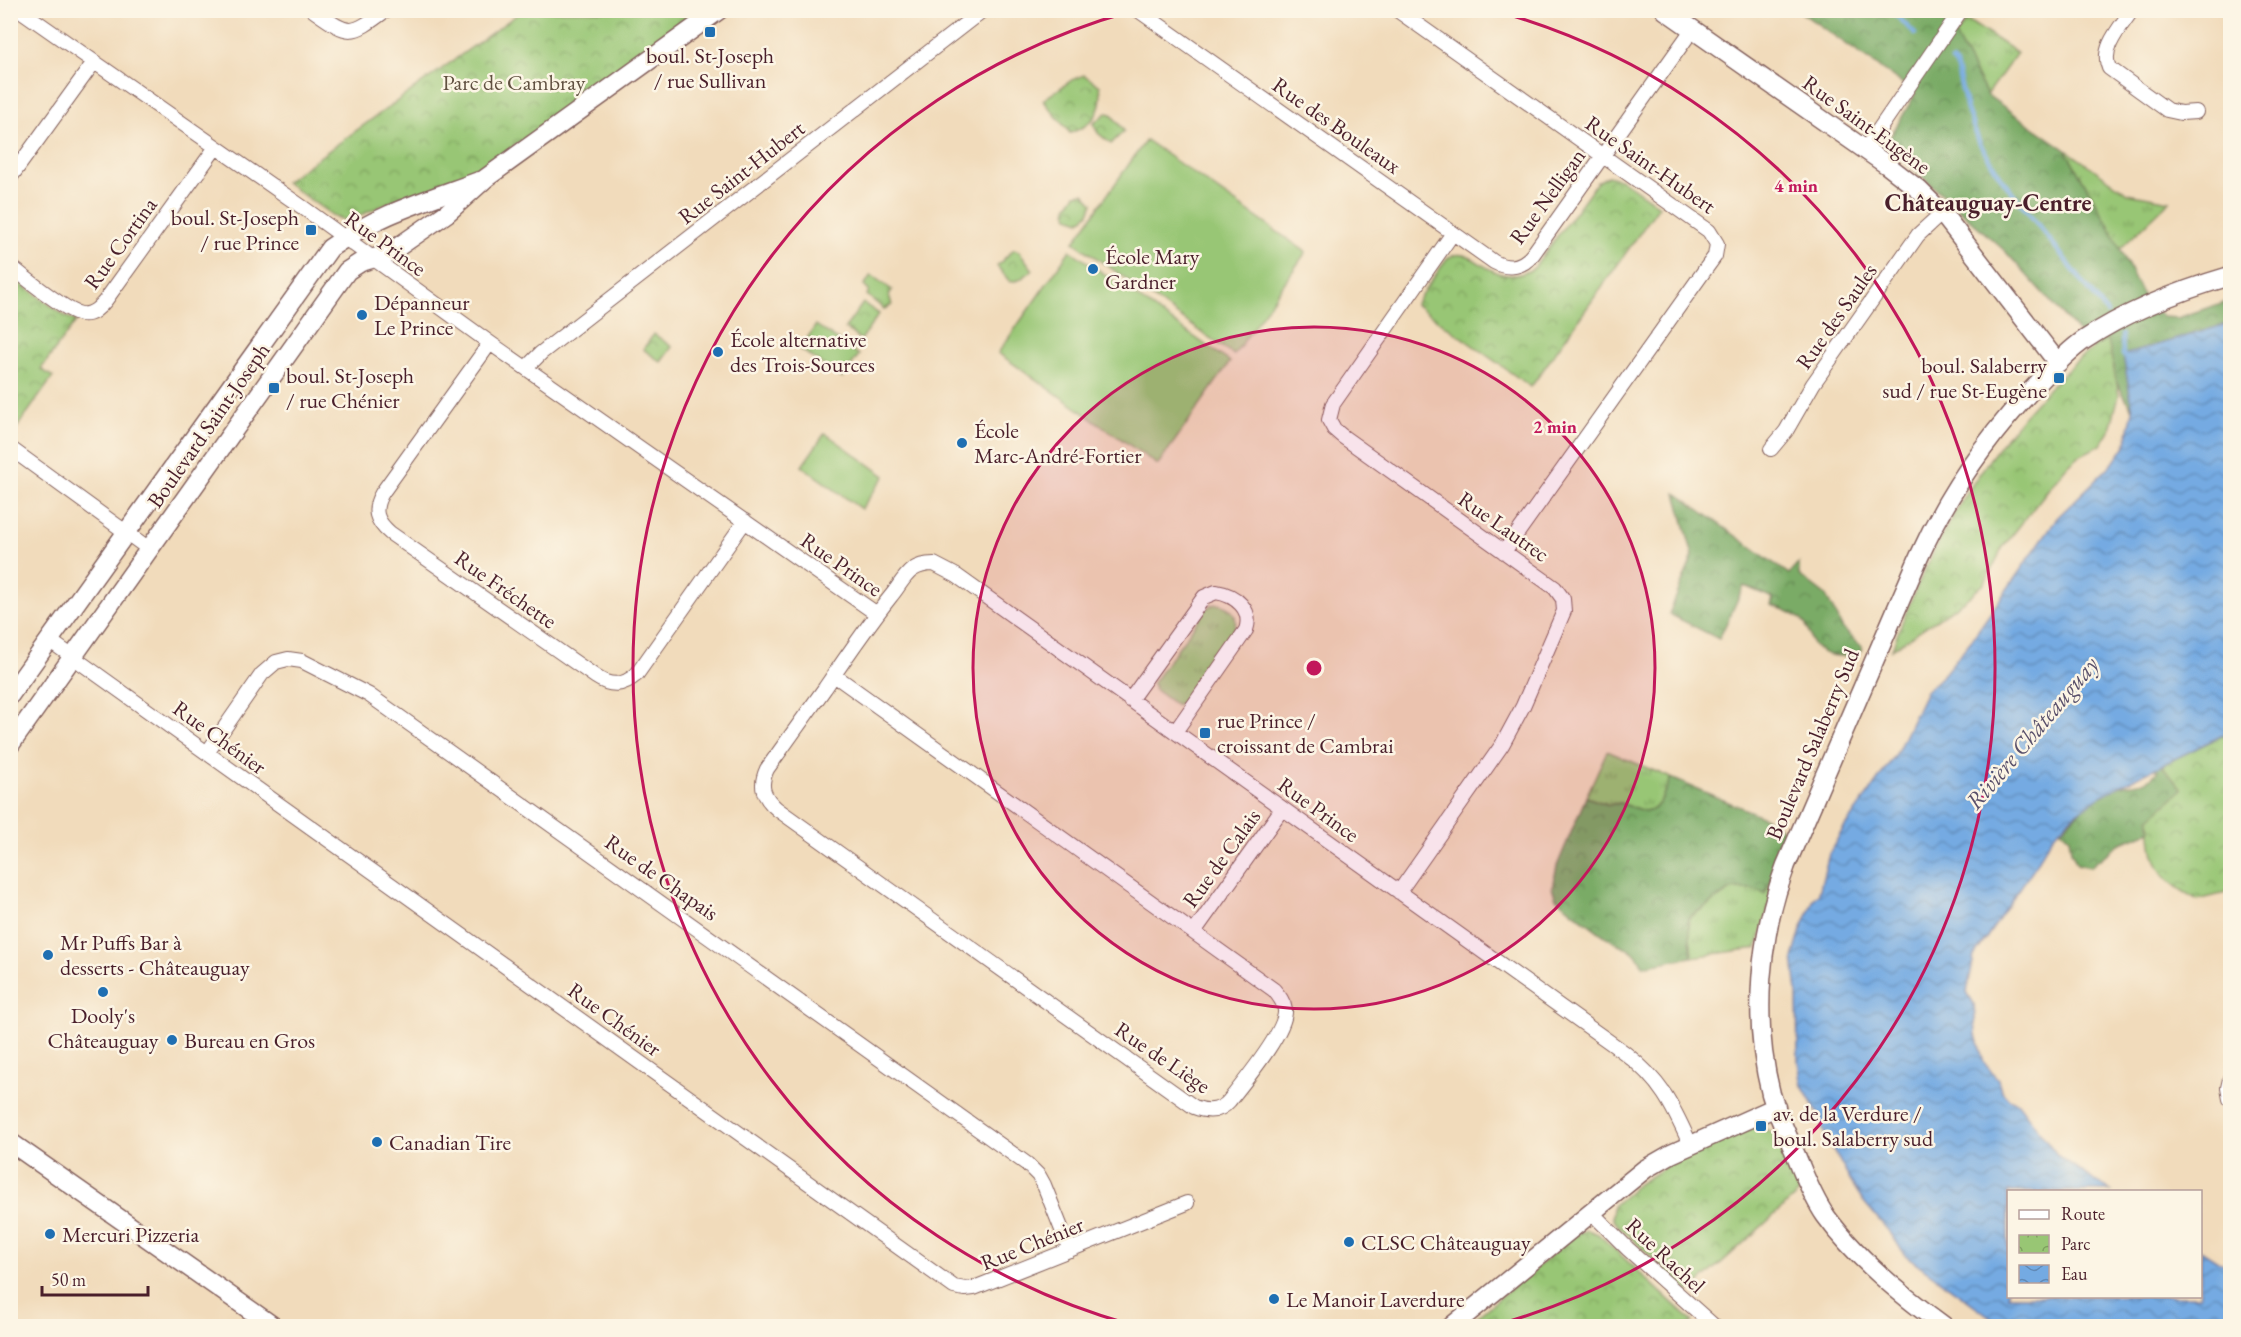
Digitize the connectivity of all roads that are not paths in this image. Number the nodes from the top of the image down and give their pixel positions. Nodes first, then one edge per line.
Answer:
1 (20, 10) edge
2 (313, 10) edge
3 (386, 10) edge
4 (719, 10) edge
5 (983, 10) edge
6 (1138, 10) edge
7 (1397, 10) edge
8 (1665, 10) edge
9 (1961, 10) edge
10 (2132, 10) edge
11 (1692, 30) junction
12 (94, 62) junction
13 (2196, 112) dead end
14 (216, 147) junction
15 (1865, 150) junction
16 (1603, 155) junction
17 (10, 178) edge
18 (486, 178) junction
19 (1942, 213) junction
20 (1453, 233) junction
21 (345, 238) junction
22 (371, 259) junction
23 (10, 266) edge
24 (1515, 266) joint
25 (2230, 276) edge
26 (490, 343) junction
27 (2058, 363) junction
28 (526, 368) junction
29 (10, 448) edge
30 (1771, 449) dead end
31 (745, 521) junction
32 (127, 532) junction
33 (149, 549) junction
34 (1504, 552) junction
35 (877, 614) junction
36 (50, 640) junction
37 (72, 656) junction
38 (834, 675) junction
39 (10, 695) edge
40 (1130, 700) junction
41 (1175, 732) junction
42 (13, 735) edge
43 (207, 753) junction
44 (1282, 809) junction
45 (1399, 892) junction
46 (1194, 932) junction
47 (2230, 1079) edge
48 (2230, 1099) edge
49 (1776, 1107) junction
50 (10, 1142) edge
51 (1690, 1144) junction
52 (1187, 1203) dead end
53 (1591, 1212) junction
54 (1070, 1250) junction
55 (273, 1326) edge
56 (1452, 1326) edge
57 (1714, 1326) edge
58 (1944, 1326) edge

1 - 12 street, Rue Prince
2 - 3 street
4 - 18 street, Boulevard Saint-Joseph
5 - 28 street, Rue Saint-Hubert
6 - 20 street, Rue des Bouleaux
7 - 16 street, Rue Saint-Hubert
8 - 11 street, Rue Saint-Eugène
9 - 15 street
10 - 13 street
11 - 15 street, Rue Saint-Eugène
11 - 16 street, Rue Nelligan
12 - 14 street, Rue Prince
12 - 17 street
14 - 21 street, Rue Prince
14 - 23 street, Rue Cortina
15 - 19 street, Rue Saint-Eugène
16 - 24 street, Rue Nelligan
16 - 34 street, Rue Saint-Hubert
18 - 21 street, Boulevard Saint-Joseph
18 - 22 street, Boulevard Saint-Joseph
19 - 27 street, Rue Saint-Eugène
19 - 30 street, Rue des Saules
20 - 24 street, Rue des Bouleaux
20 - 34 street, Rue Lautrec
21 - 22 street, Rue Prince
21 - 32 street, Boulevard Saint-Joseph
22 - 26 street, Rue Prince
22 - 33 street, Boulevard Saint-Joseph
25 - 27 street, Boulevard Salaberry Sud
26 - 28 street, Rue Prince
26 - 31 street, Rue Fréchette
27 - 49 street, Boulevard Salaberry Sud
28 - 31 street, Rue Prince
29 - 32 street
31 - 35 street, Rue Prince
32 - 33 street
32 - 36 street, Boulevard Saint-Joseph
33 - 37 street, Boulevard Saint-Joseph
34 - 45 street, Rue Lautrec
35 - 38 street, Rue de Liège
35 - 40 street, Rue Prince
36 - 37 street, Rue Chénier
36 - 39 street, Boulevard Saint-Joseph
37 - 42 street, Boulevard Saint-Joseph
37 - 43 street, Rue Chénier
38 - 46 street, Rue de Liège
38 - 46 street, Rue de Liège
40 - 41 street, Rue Prince
40 - 41 street
41 - 44 street, Rue Prince
43 - 54 street, Rue Chénier
43 - 54 street, Rue de Chapais
44 - 45 street, Rue Prince
44 - 46 street, Rue de Calais
45 - 51 street, Rue Prince
47 - 48 street
49 - 51 street
49 - 58 street, Boulevard Salaberry Sud
50 - 55 street
51 - 53 street
52 - 54 street, Rue Chénier
53 - 56 street
53 - 57 street, Rue Rachel

